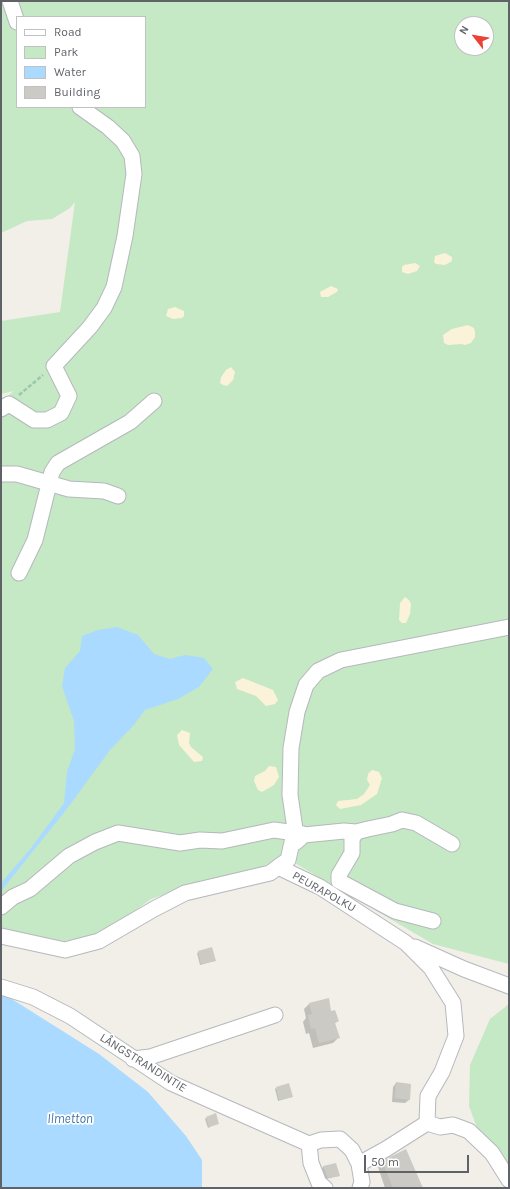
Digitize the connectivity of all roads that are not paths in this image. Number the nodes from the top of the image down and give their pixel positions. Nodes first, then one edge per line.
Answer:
1 (10, 1) edge
2 (16, 19) edge
3 (81, 108) edge
4 (154, 401) dead end
5 (4, 405) edge
6 (1, 474) edge
7 (50, 483) junction
8 (118, 496) dead end
9 (19, 573) dead end
10 (509, 627) edge
11 (356, 832) junction
12 (299, 834) junction
13 (452, 844) dead end
14 (278, 867) junction
15 (1, 907) edge
16 (432, 922) dead end
17 (1, 936) edge
18 (406, 943) junction
19 (509, 986) edge
20 (1, 987) edge
21 (275, 1015) dead end
22 (133, 1059) junction
23 (427, 1123) junction
24 (309, 1144) junction
25 (359, 1164) junction
26 (509, 1180) edge
27 (325, 1188) edge
28 (360, 1188) edge

1 - 2 street
3 - 5 street
4 - 7 street
6 - 7 street
7 - 8 street
7 - 9 street
10 - 12 street
11 - 12 street
11 - 13 street
11 - 16 street
12 - 14 street
12 - 15 street
14 - 17 street, PEURAPOLKU
14 - 18 street, PEURAPOLKU
18 - 19 street
18 - 23 street, PEURAPOLKU
20 - 22 street, LÅNGSTRANDINTIE
21 - 22 street
22 - 24 street, LÅNGSTRANDINTIE
23 - 25 street
23 - 26 street
24 - 25 street
24 - 27 street
25 - 28 street

